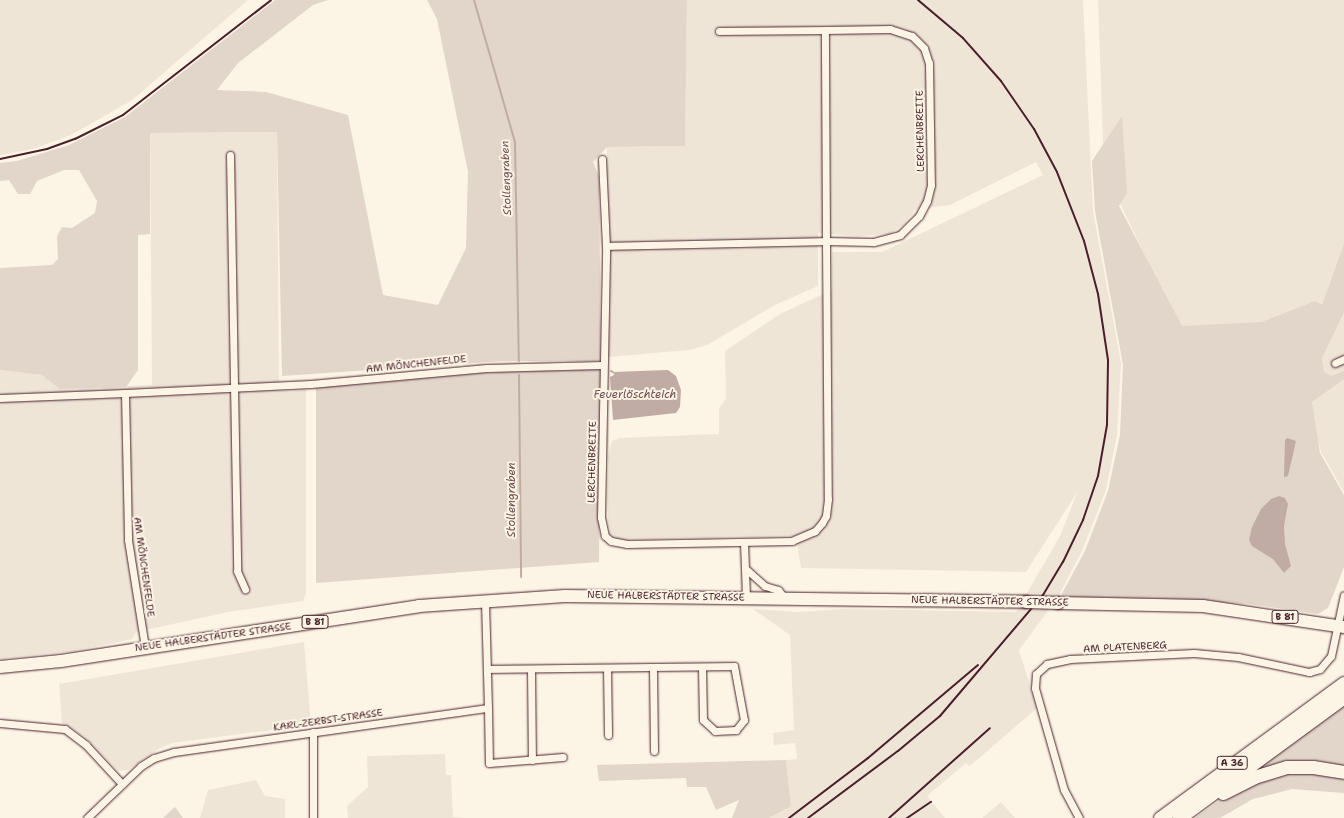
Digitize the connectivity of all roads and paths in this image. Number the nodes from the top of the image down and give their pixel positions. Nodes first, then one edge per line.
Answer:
1 (719, 30) dead end
2 (825, 30) junction
3 (230, 155) dead end
4 (602, 159) dead end
5 (826, 242) junction
6 (606, 246) junction
7 (1344, 359) edge
8 (1335, 363) dead end
9 (602, 365) junction
10 (233, 388) junction
11 (125, 393) junction
12 (0, 398) edge
13 (744, 542) junction
14 (746, 569) junction
15 (245, 589) dead end
16 (746, 597) junction
17 (785, 598) junction
18 (1344, 599) edge
19 (485, 601) junction
20 (1340, 626) edge
21 (145, 647) junction
22 (0, 667) edge
23 (607, 668) junction
24 (653, 668) junction
25 (488, 669) junction
26 (531, 669) junction
27 (702, 669) junction
28 (1344, 683) edge
29 (1344, 697) edge
30 (488, 708) junction
31 (0, 723) edge
32 (313, 732) junction
33 (608, 735) dead end
34 (654, 751) dead end
35 (563, 757) dead end
36 (532, 760) junction
37 (1344, 772) edge
38 (122, 784) junction
39 (1205, 798) junction
40 (87, 818) edge
41 (313, 818) edge
42 (1079, 818) edge
43 (1160, 818) edge
44 (1179, 818) edge

1 - 2 street, LERCHENBREITE
2 - 5 street, LERCHENBREITE
2 - 5 street, LERCHENBREITE
3 - 10 street
4 - 6 street, LERCHENBREITE
5 - 6 street, LERCHENBREITE
5 - 13 street, LERCHENBREITE
6 - 9 street, LERCHENBREITE
7 - 8 street
9 - 10 street, AM MÖNCHENFELDE
9 - 13 street, LERCHENBREITE
10 - 11 street, AM MÖNCHENFELDE
10 - 15 street
11 - 12 street, AM MÖNCHENFELDE
11 - 21 street, AM MÖNCHENFELDE
13 - 14 street
14 - 16 street
14 - 17 street
16 - 17 main road, NEUE HALBERSTÄDTER STRASSE / B 81
16 - 19 main road, NEUE HALBERSTÄDTER STRASSE / B 81
17 - 20 main road, NEUE HALBERSTÄDTER STRASSE / B 81, bridge
18 - 20 street, AM PLATENBERG
19 - 21 main road, NEUE HALBERSTÄDTER STRASSE / B 81
19 - 25 street
20 - 42 street, AM PLATENBERG
21 - 22 main road, NEUE HALBERSTÄDTER STRASSE / B 81
23 - 24 street
23 - 26 street
23 - 33 street
24 - 27 street
24 - 34 street
25 - 26 street
25 - 30 street
26 - 36 street
27 - 27 street
28 - 43 highway, A 36
29 - 39 highway, A 36
30 - 32 street, KARL-ZERBST-STRASSE
30 - 36 street
31 - 38 street
32 - 38 street, KARL-ZERBST-STRASSE
32 - 41 street
35 - 36 street
37 - 39 highway
38 - 40 street, KARL-ZERBST-STRASSE
39 - 44 highway, A 36

